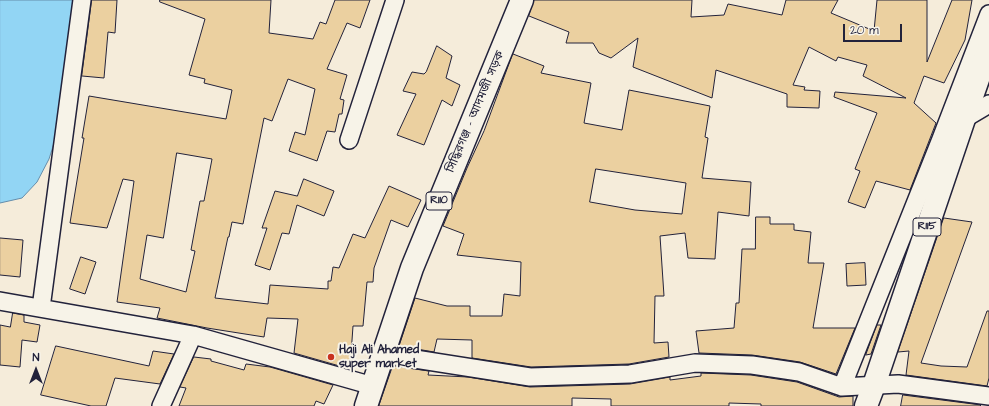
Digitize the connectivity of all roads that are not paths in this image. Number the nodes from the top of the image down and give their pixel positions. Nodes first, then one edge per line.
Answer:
1 (82, 0) edge
2 (395, 0) edge
3 (522, 0) edge
4 (989, 14) edge
5 (989, 48) edge
6 (989, 104) edge
7 (964, 119) junction
8 (349, 140) dead end
9 (0, 301) edge
10 (41, 308) junction
11 (193, 335) junction
12 (383, 354) junction
13 (874, 385) junction
14 (373, 386) junction
15 (842, 387) junction
16 (989, 396) edge
17 (161, 406) edge
18 (366, 406) edge
19 (866, 406) edge

1 - 10 street
2 - 8 street
3 - 12 main road, সিদ্ধিরগঞ্জ - আদমজী সড়ক / R110
4 - 15 street
5 - 7 main road, R115
6 - 7 street
7 - 13 main road, R115
9 - 10 street
10 - 11 street
11 - 14 street
11 - 17 street
12 - 14 main road, সিদ্ধিরগঞ্জ - আদমজী সড়ক / R110
12 - 15 street
13 - 15 street
13 - 16 street
13 - 19 main road, R115
14 - 18 main road, সিদ্ধিরগঞ্জ - আদমজী সড়ক / R110

